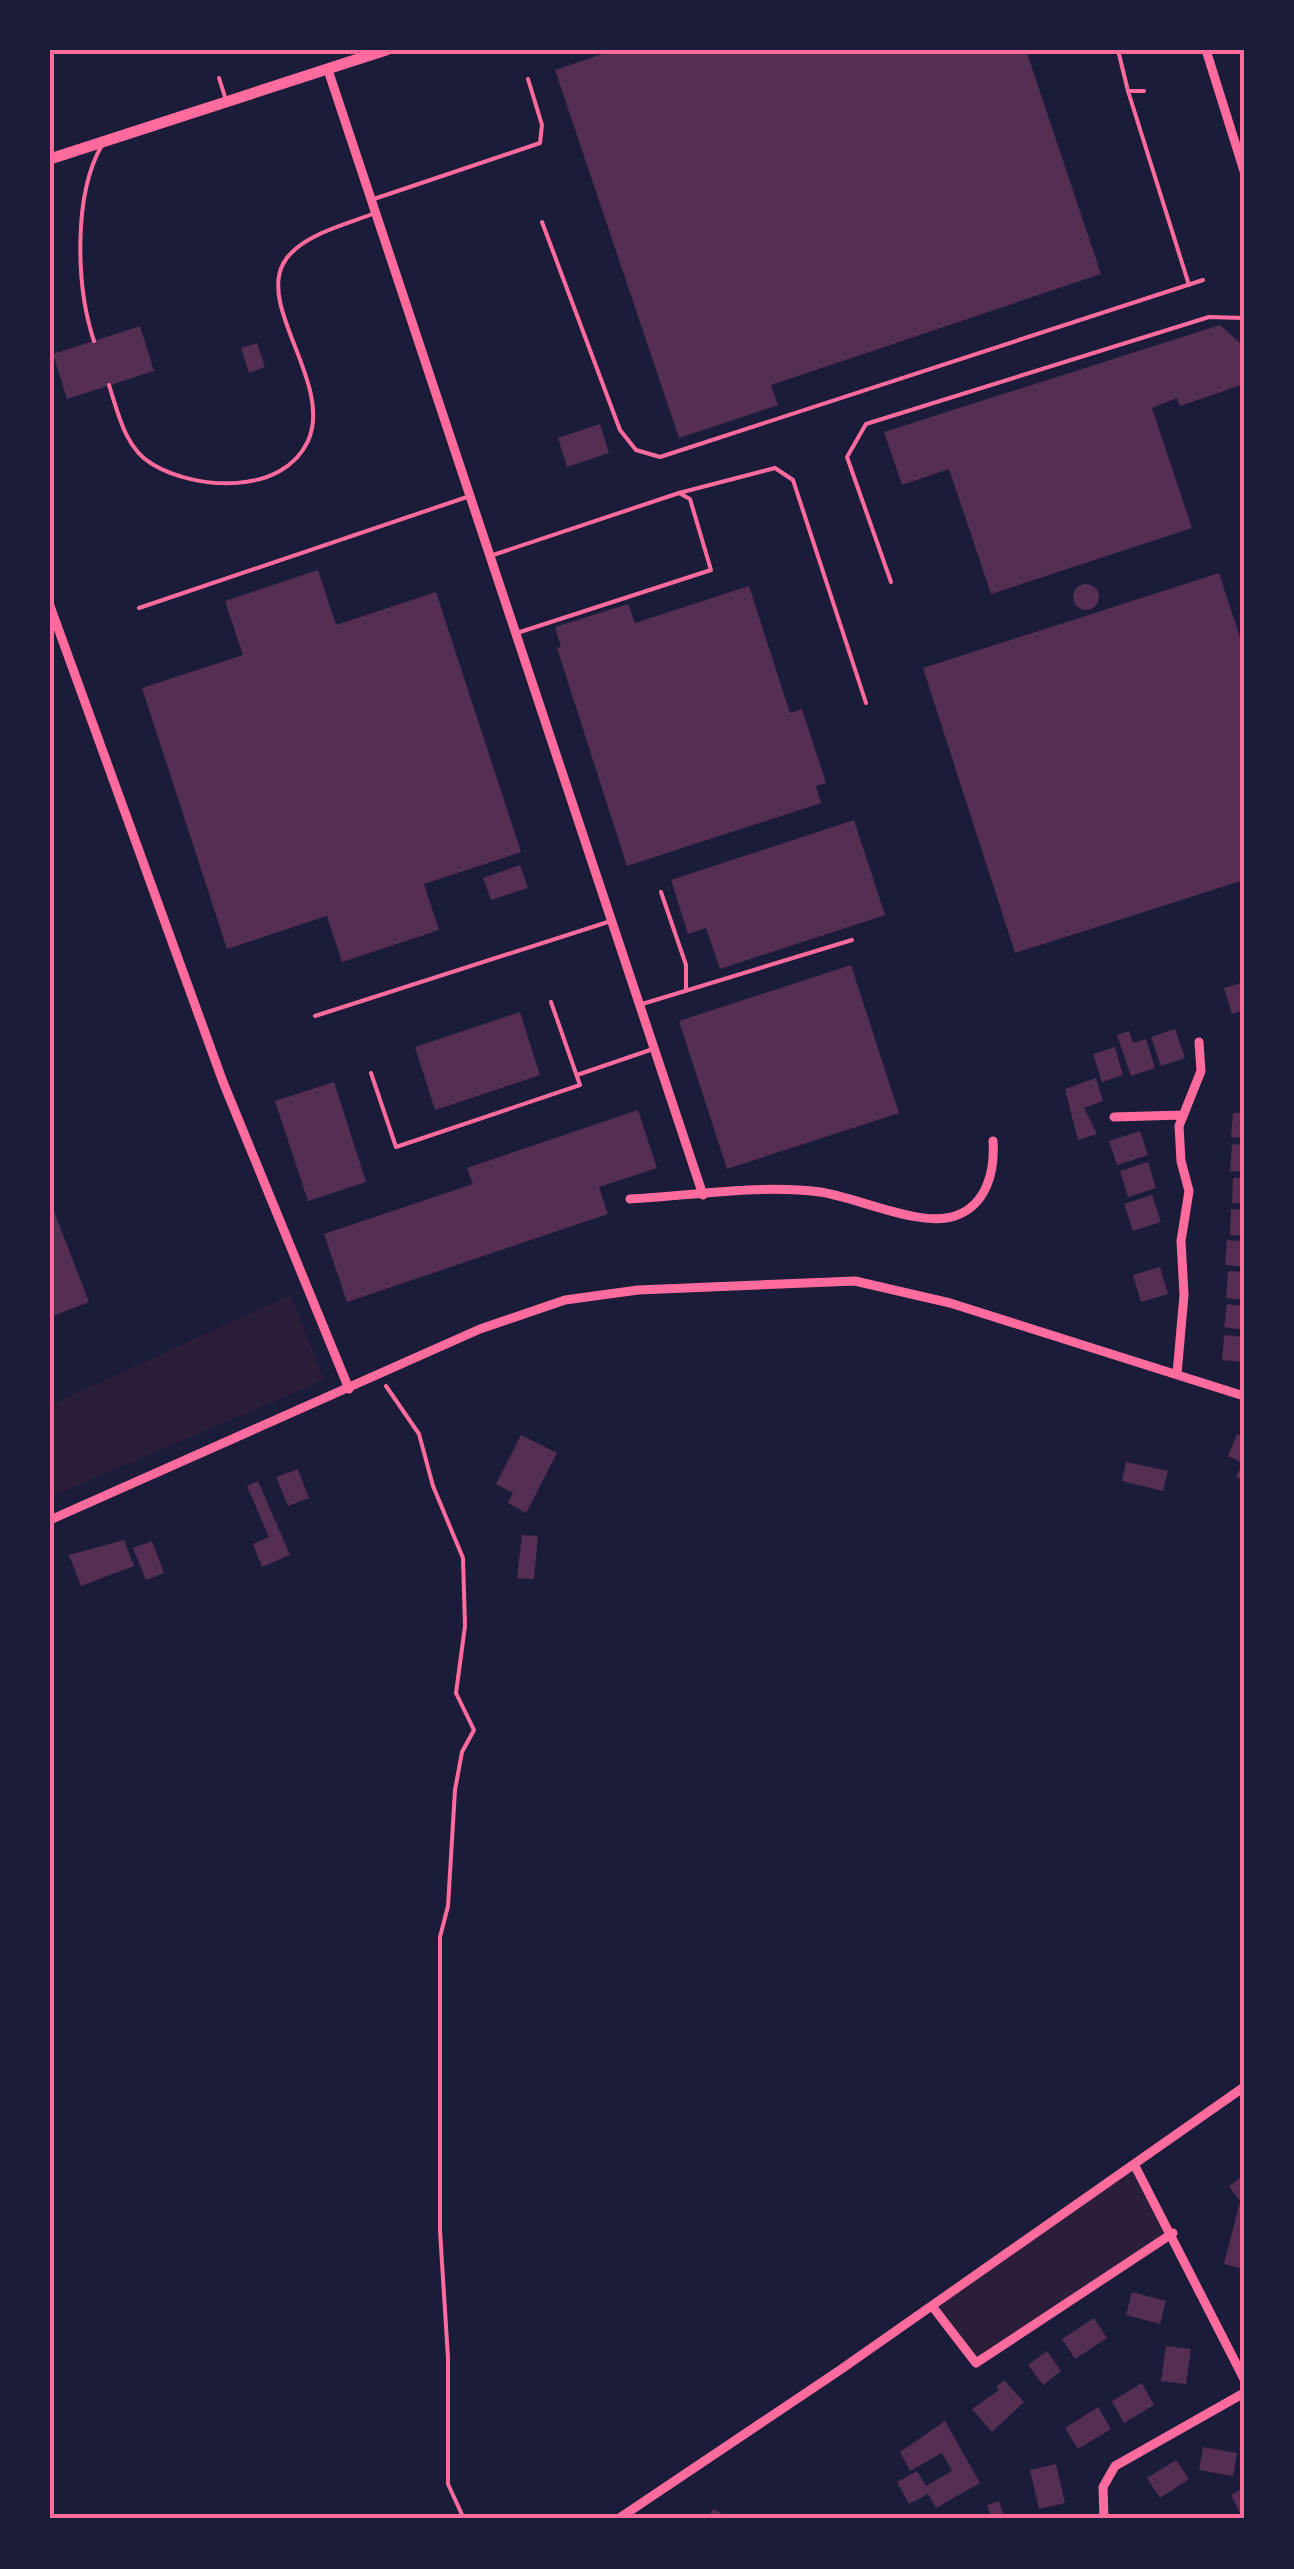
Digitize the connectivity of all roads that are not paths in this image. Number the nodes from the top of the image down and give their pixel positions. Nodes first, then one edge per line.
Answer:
1 (386, 50) edge
2 (1118, 50) edge
3 (1206, 50) edge
4 (328, 70) junction
5 (219, 78) dead end
6 (528, 79) dead end
7 (1128, 91) junction
8 (1144, 91) dead end
9 (227, 102) junction
10 (104, 141) junction
11 (50, 159) edge
12 (1244, 171) edge
13 (371, 200) junction
14 (376, 213) junction
15 (542, 222) dead end
16 (1203, 280) dead end
17 (1189, 284) junction
18 (1244, 318) edge
19 (94, 341) dead end
20 (109, 385) dead end
21 (679, 493) junction
22 (470, 496) junction
23 (490, 556) junction
24 (891, 582) dead end
25 (50, 608) edge
26 (139, 608) dead end
27 (516, 634) junction
28 (866, 703) dead end
29 (661, 892) dead end
30 (612, 921) junction
31 (852, 940) dead end
32 (686, 991) junction
33 (551, 1002) dead end
34 (640, 1005) junction
35 (315, 1016) dead end
36 (1200, 1042) dead end
37 (654, 1049) junction
38 (371, 1073) dead end
39 (577, 1075) junction
40 (1182, 1115) junction
41 (1114, 1117) dead end
42 (993, 1141) dead end
43 (703, 1195) junction
44 (630, 1199) dead end
45 (1177, 1374) junction
46 (349, 1388) junction
47 (1244, 1396) edge
48 (50, 1520) edge
49 (1244, 2087) edge
50 (1134, 2164) junction
51 (1173, 2233) junction
52 (932, 2306) junction
53 (1244, 2379) edge
54 (1244, 2393) edge
55 (618, 2519) edge
56 (1104, 2519) edge

1 - 4 street
2 - 7 lane
3 - 12 street
4 - 9 street
4 - 13 street
5 - 9 lane
6 - 13 lane
7 - 8 lane
7 - 17 lane
9 - 10 street
10 - 11 street
10 - 19 lane
13 - 14 street
14 - 20 lane
14 - 22 street
15 - 17 lane
16 - 17 lane
18 - 24 lane
21 - 23 lane
21 - 27 lane
21 - 28 lane
22 - 23 street
22 - 26 lane
23 - 27 street
25 - 46 street
27 - 30 street
29 - 32 lane
30 - 34 street
30 - 35 lane
31 - 32 lane
32 - 34 lane
33 - 39 lane
34 - 37 street
36 - 40 street
37 - 39 lane
37 - 43 street
38 - 39 lane
40 - 41 street
40 - 45 street
42 - 43 street
43 - 44 street
45 - 46 street
45 - 47 street
46 - 48 street
49 - 50 street
50 - 51 street
50 - 52 street
51 - 52 street
51 - 53 street
52 - 55 street
54 - 56 street

